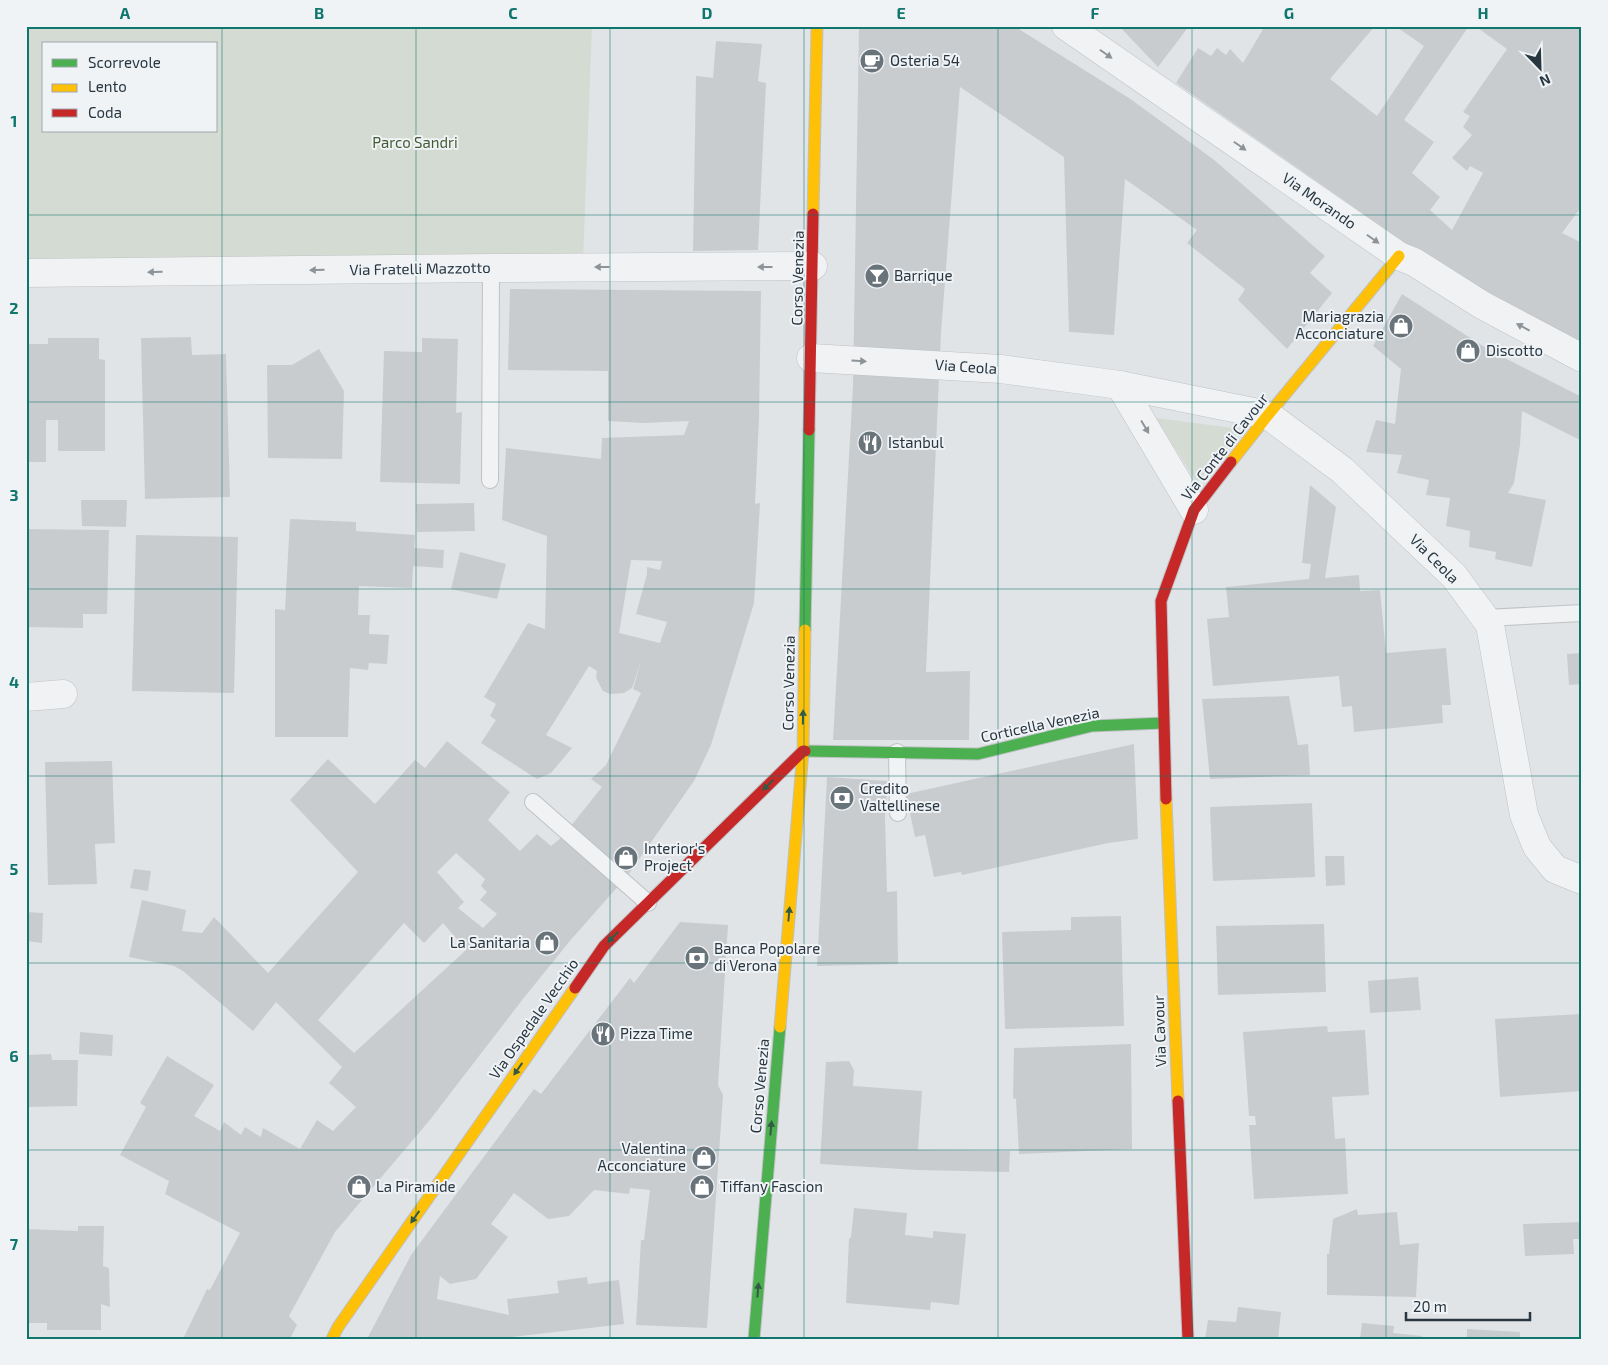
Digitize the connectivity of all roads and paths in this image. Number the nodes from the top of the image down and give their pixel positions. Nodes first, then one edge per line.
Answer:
1 (817, 26) edge
2 (1066, 26) edge
3 (1399, 256) junction
4 (813, 266) junction
5 (491, 268) junction
6 (26, 273) edge
7 (810, 358) junction
8 (1582, 358) edge
9 (1120, 385) junction
10 (1268, 415) junction
11 (490, 480) dead end
12 (1194, 510) junction
13 (1582, 613) edge
14 (1485, 618) junction
15 (63, 694) dead end
16 (26, 697) edge
17 (1163, 723) junction
18 (803, 751) junction
19 (898, 752) junction
20 (533, 802) dead end
21 (898, 813) dead end
22 (1582, 880) edge
23 (648, 903) junction
24 (332, 1339) edge
25 (754, 1339) edge
26 (1188, 1339) edge

1 - 4 street, Corso Venezia
2 -> 3 street, Via Morando
8 -> 3 street, Via Morando
3 - 10 street, Via Conte di Cavour
4 -> 5 street, Via Fratelli Mazzotto
4 - 7 street, Corso Venezia
5 -> 6 street, Via Fratelli Mazzotto
5 - 11 lane
7 -> 9 street, Via Ceola
18 -> 7 street, Corso Venezia
9 - 10 street, Via Ceola
9 -> 12 street
10 - 12 street, Via Conte di Cavour
10 - 14 street, Via Ceola
12 - 17 street, Via Conte di Cavour
13 - 14 lane
14 - 22 street, Via Ceola
15 - 16 street
17 - 19 street, Corticella Venezia
17 - 26 street, Via Cavour
18 - 19 street, Corticella Venezia
18 -> 23 street, Via Ospedale Vecchio
25 -> 18 street, Corso Venezia
19 - 21 lane
20 - 23 lane
23 -> 24 street, Via Ospedale Vecchio

